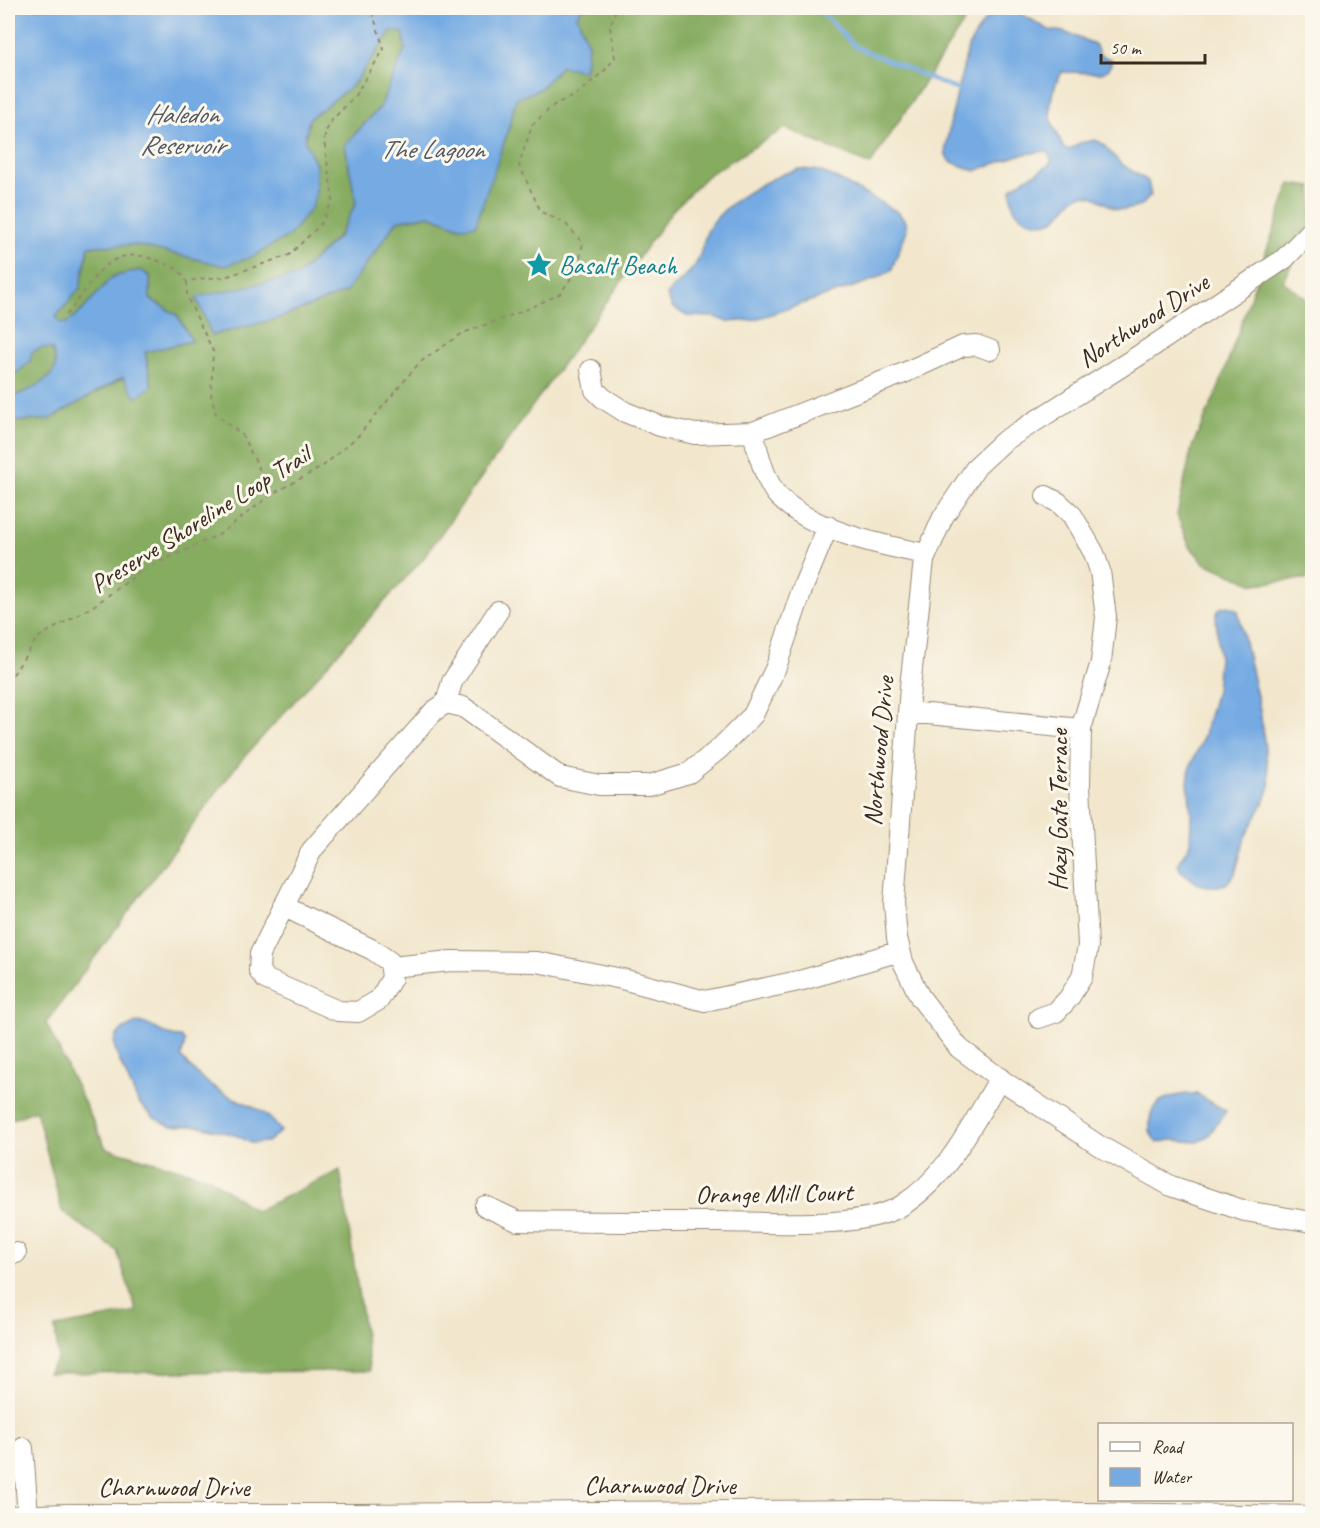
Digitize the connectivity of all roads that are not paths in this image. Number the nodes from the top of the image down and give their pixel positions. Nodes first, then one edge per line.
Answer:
1 (1312, 230) edge
2 (990, 350) dead end
3 (591, 370) dead end
4 (753, 432) junction
5 (1046, 496) dead end
6 (828, 526) junction
7 (926, 554) junction
8 (498, 611) dead end
9 (446, 703) junction
10 (908, 712) junction
11 (1081, 729) junction
12 (283, 906) junction
13 (900, 951) junction
14 (391, 967) junction
15 (1040, 1018) dead end
16 (1000, 1078) junction
17 (485, 1206) dead end
18 (1312, 1222) edge
19 (23, 1448) dead end
20 (8, 1516) edge
21 (28, 1516) junction
22 (1312, 1516) edge
23 (354, 1517) edge
24 (995, 1517) edge

1 - 7 street, Northwood Drive
2 - 4 street
3 - 4 street
4 - 6 street
5 - 11 street, Hazy Gate Terrace
6 - 7 street
6 - 9 street
7 - 10 street, Northwood Drive
8 - 9 street
9 - 12 street
10 - 11 street
10 - 13 street, Northwood Drive
11 - 15 street, Hazy Gate Terrace
12 - 14 street
12 - 14 street
13 - 14 street
13 - 16 street, Northwood Drive
16 - 17 street, Orange Mill Court
16 - 18 street, Northwood Drive
19 - 21 street
20 - 21 street, Charnwood Drive
21 - 23 street, Charnwood Drive
22 - 24 street, Charnwood Drive
23 - 24 street, Charnwood Drive

